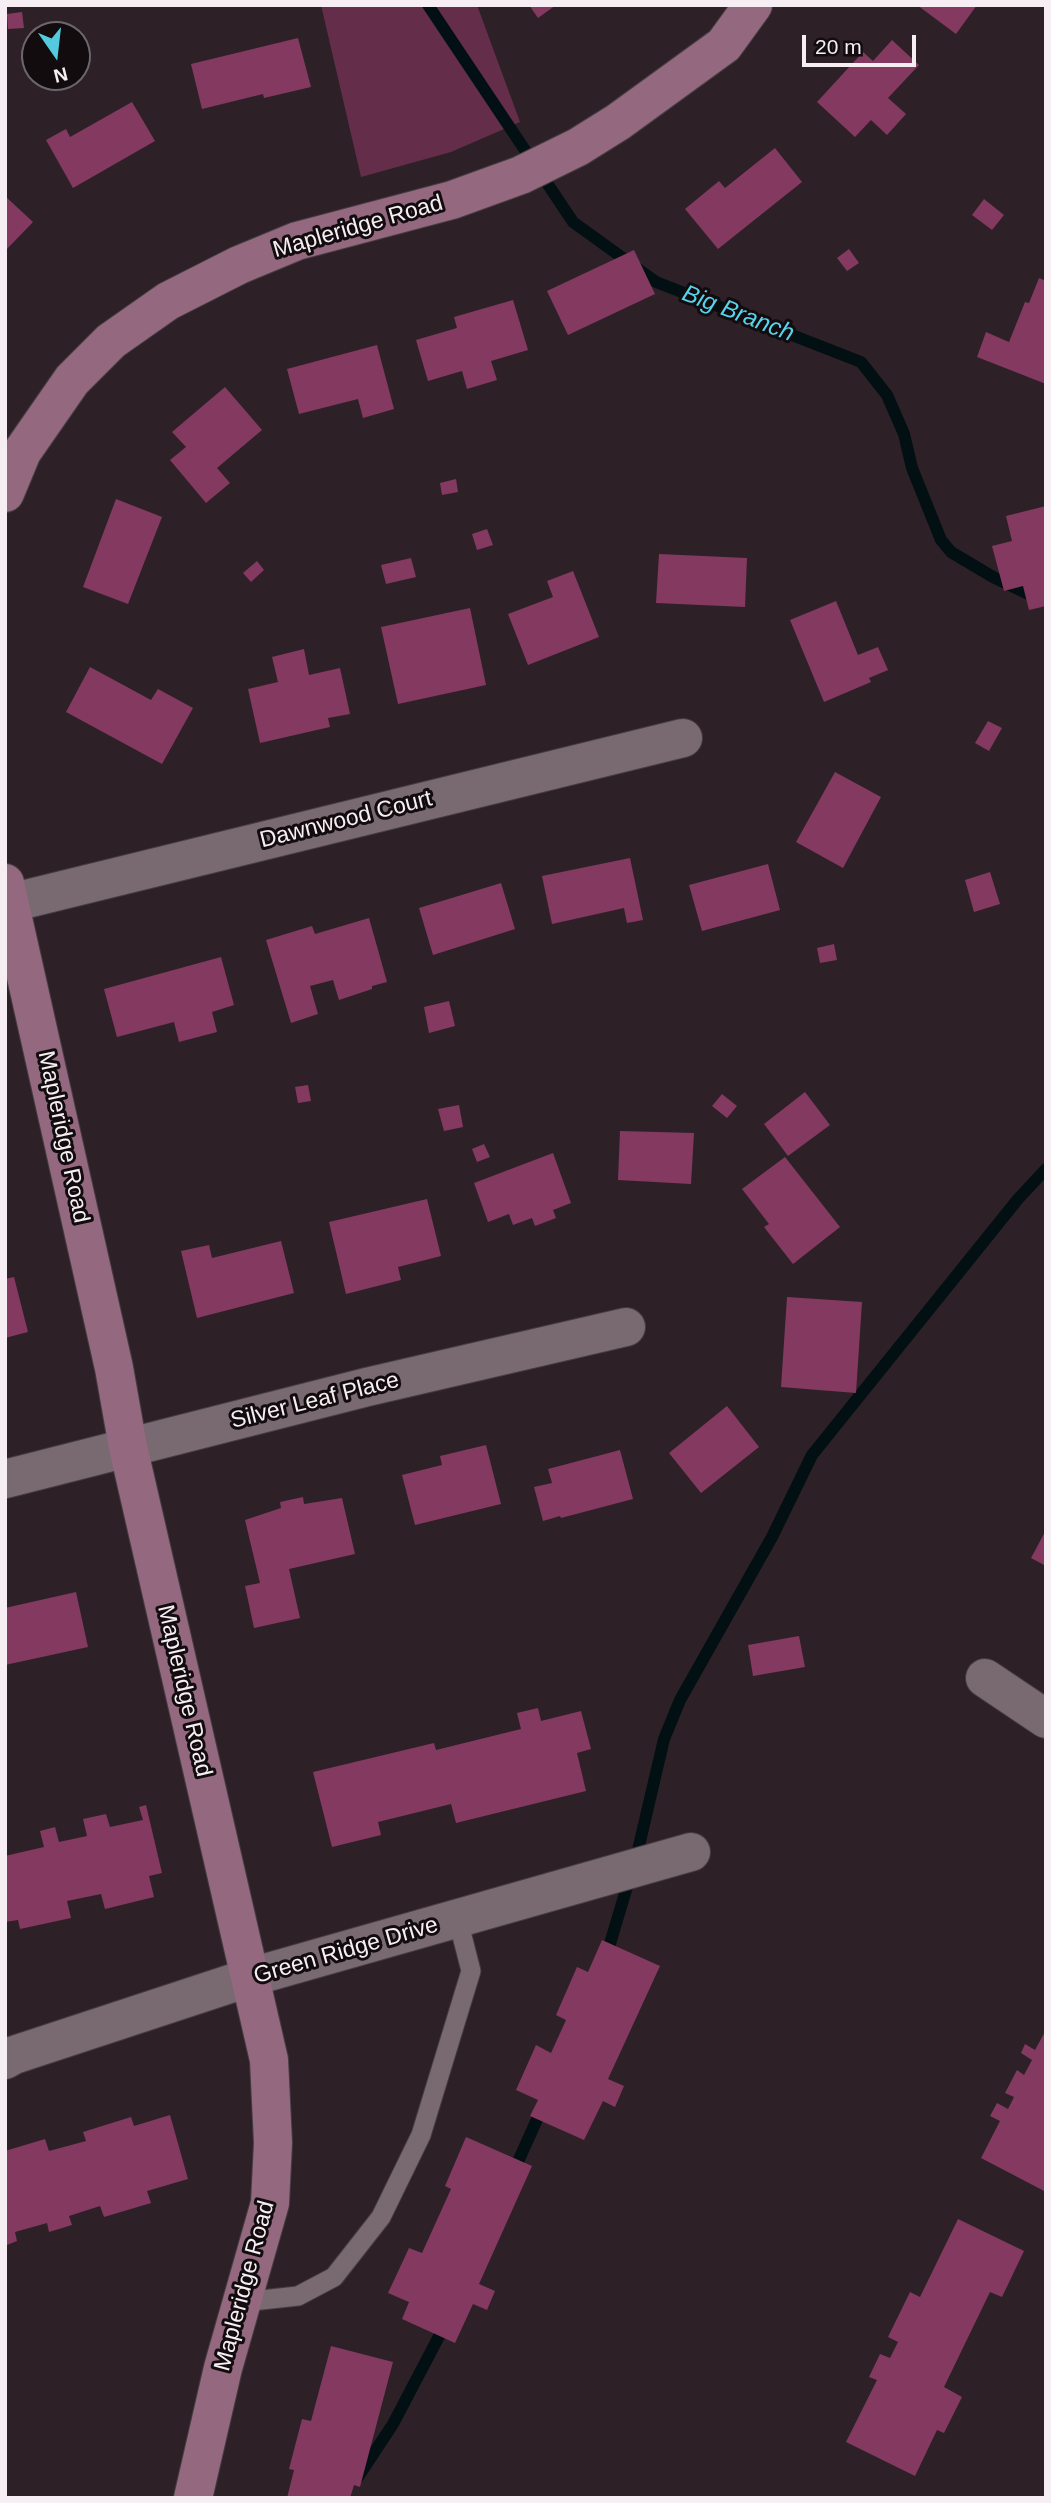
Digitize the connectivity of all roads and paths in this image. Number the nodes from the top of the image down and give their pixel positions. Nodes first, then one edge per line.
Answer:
1 (753, 5) edge
2 (14, 448) edge
3 (5, 493) edge
4 (683, 738) dead end
5 (8, 893) edge
6 (626, 1327) dead end
7 (128, 1447) junction
8 (5, 1479) edge
9 (985, 1678) dead end
10 (1046, 1719) edge
11 (691, 1852) dead end
12 (458, 1920) junction
13 (251, 1977) junction
14 (5, 2060) edge
15 (243, 2302) junction
16 (193, 2498) edge

1 - 2 street, Mapleridge Road
2 - 3 street, Mapleridge Road
4 - 5 street, Dawnwood Court
5 - 7 street, Mapleridge Road
6 - 7 street, Silver Leaf Place
7 - 8 street, Silver Leaf Place
7 - 13 street, Mapleridge Road
9 - 10 street
11 - 12 street, Green Ridge Drive
12 - 13 street, Green Ridge Drive
12 - 15 lane
13 - 14 street, Green Ridge Drive
13 - 15 street, Mapleridge Road
15 - 16 street, Mapleridge Road

